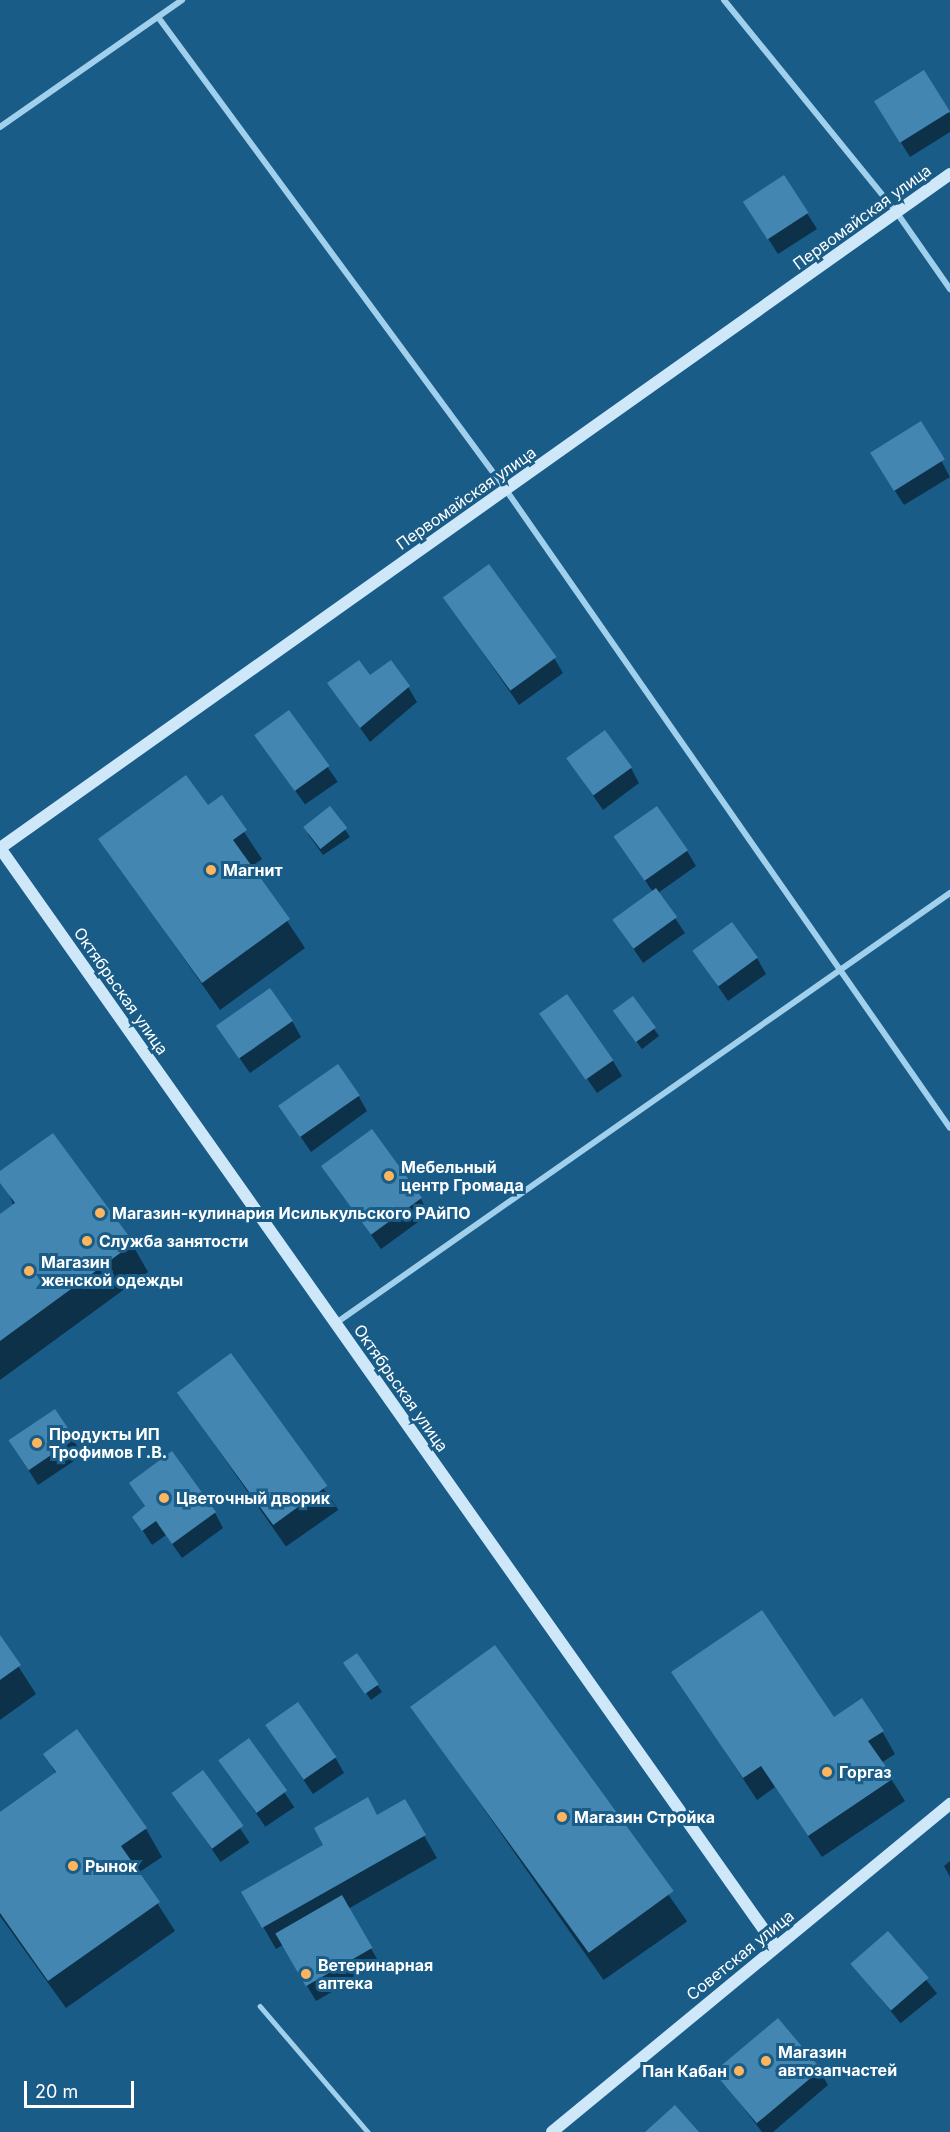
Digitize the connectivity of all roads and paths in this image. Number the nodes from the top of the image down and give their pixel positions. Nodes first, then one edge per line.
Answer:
1 (182, 0) edge
2 (724, 0) edge
3 (158, 17) junction
4 (0, 127) edge
5 (950, 174) edge
6 (897, 213) junction
7 (950, 289) edge
8 (506, 490) junction
9 (0, 848) edge
10 (950, 893) edge
11 (843, 968) junction
12 (950, 1128) edge
13 (335, 1323) junction
14 (950, 1804) edge
15 (776, 1947) junction
16 (260, 2006) dead end
17 (368, 2132) edge
18 (552, 2132) edge

1 - 3 street
2 - 6 street
3 - 4 street
3 - 8 street
5 - 6 street, Первомайская улица
6 - 7 street
6 - 8 street, Первомайская улица
8 - 9 street, Первомайская улица
8 - 11 street
9 - 13 street, Октябрьская улица
10 - 11 street
11 - 12 street
11 - 13 street
13 - 15 street, Октябрьская улица
14 - 15 street, Советская улица
15 - 18 street, Советская улица
16 - 17 lane

